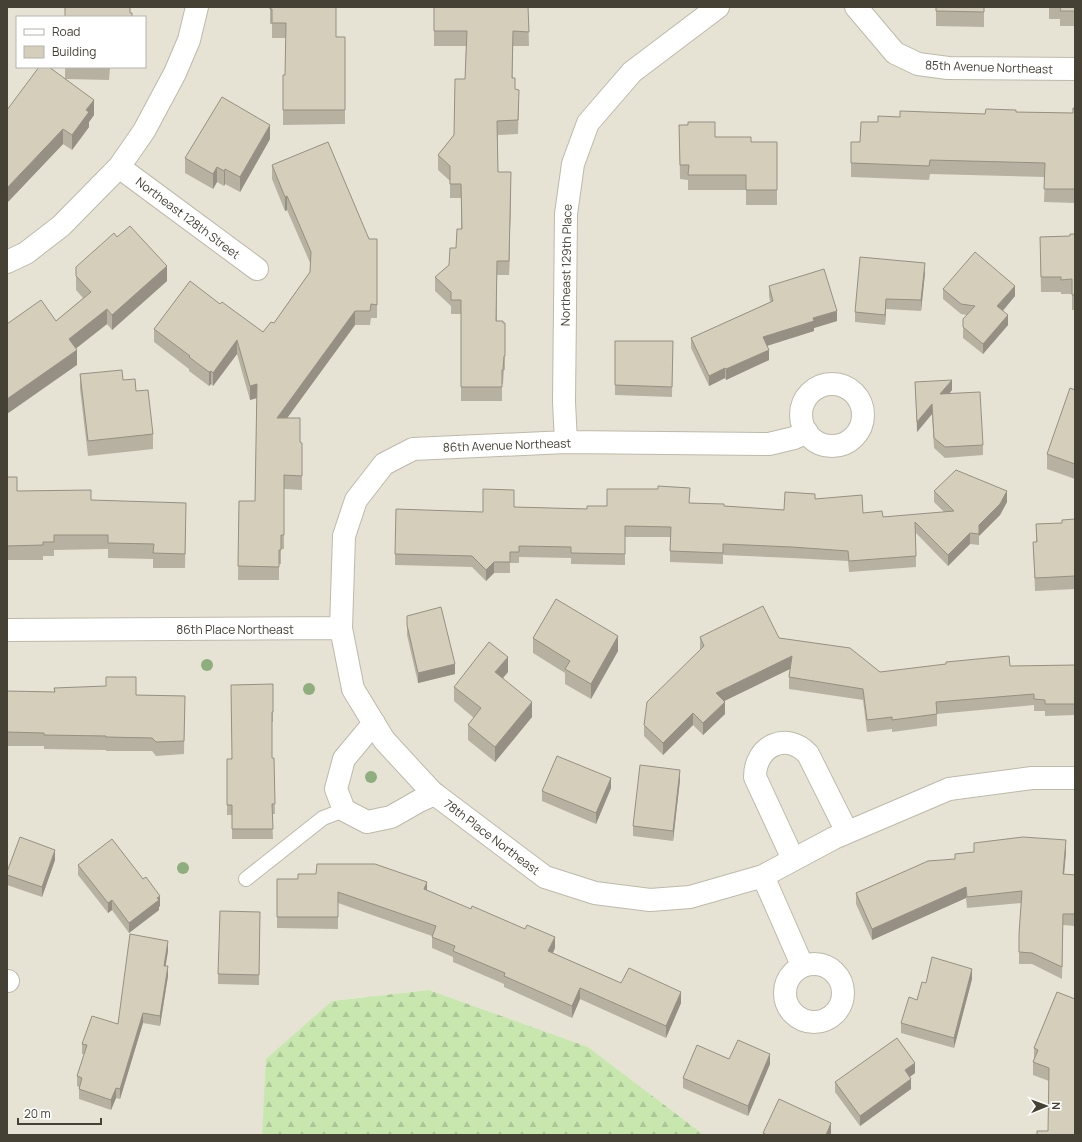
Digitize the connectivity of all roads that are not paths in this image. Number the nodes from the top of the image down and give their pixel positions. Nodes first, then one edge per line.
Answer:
1 (197, 7) edge
2 (718, 7) edge
3 (856, 7) edge
4 (1075, 69) edge
5 (119, 166) junction
6 (7, 262) edge
7 (257, 269) dead end
8 (807, 432) dead end
9 (566, 442) junction
10 (341, 628) junction
11 (7, 630) edge
12 (379, 731) junction
13 (1075, 778) edge
14 (435, 794) junction
15 (344, 810) junction
16 (847, 832) junction
17 (793, 859) junction
18 (763, 876) junction
19 (246, 879) dead end
20 (802, 966) dead end

1 - 5 street
2 - 9 street, Northeast 129th Place
3 - 4 street, 85th Avenue Northeast
5 - 6 street
5 - 7 street, Northeast 128th Street
8 - 9 street, 86th Avenue Northeast
9 - 10 street, 86th Avenue Northeast
10 - 11 street, 86th Place Northeast
10 - 12 street
12 - 14 street, 78th Place Northeast
12 - 15 street
13 - 16 street, 78th Place Northeast
14 - 15 street
14 - 18 street, 78th Place Northeast
15 - 19 lane
16 - 17 street, 78th Place Northeast
16 - 17 street
17 - 18 street, 78th Place Northeast
18 - 20 street

